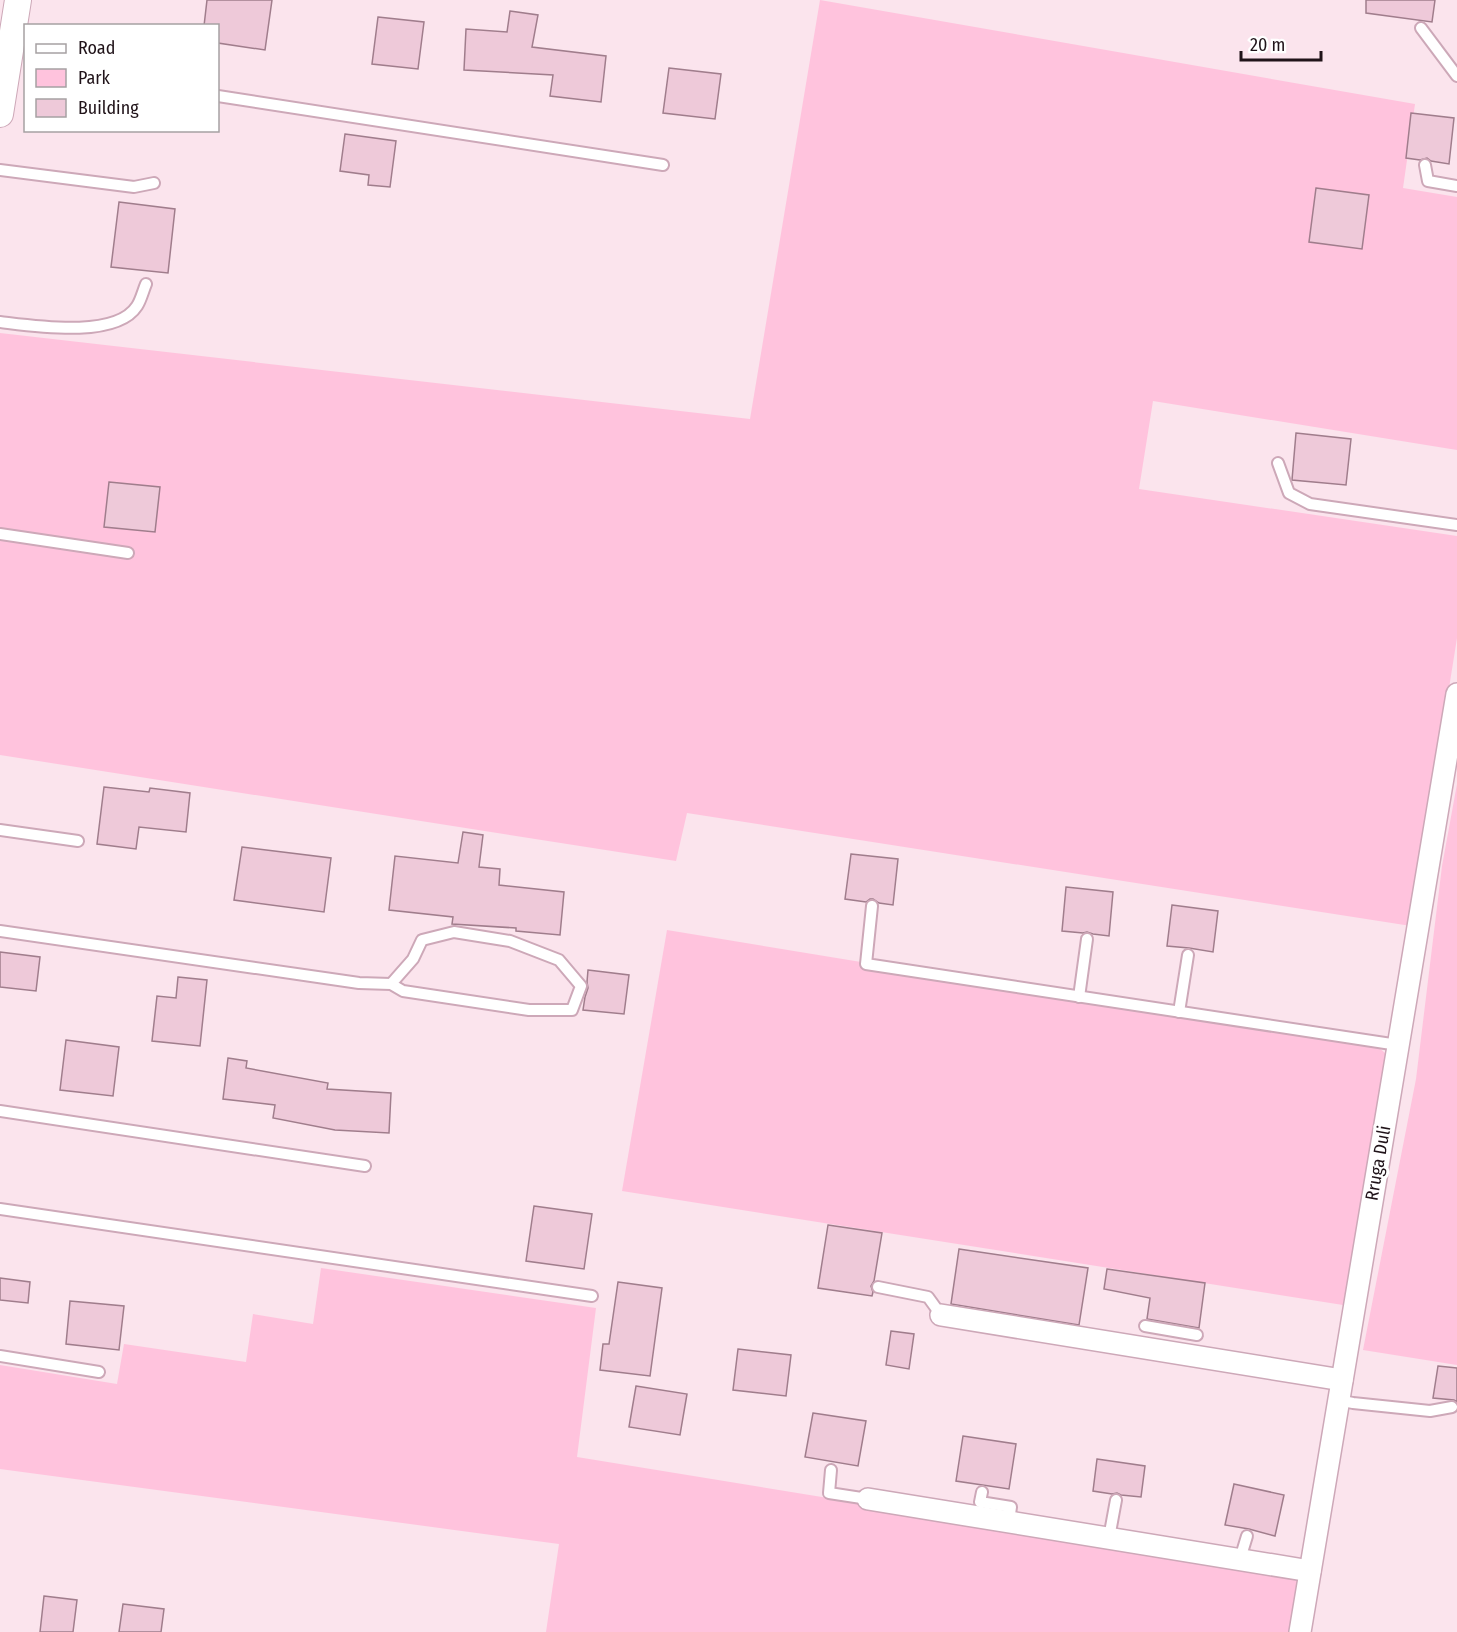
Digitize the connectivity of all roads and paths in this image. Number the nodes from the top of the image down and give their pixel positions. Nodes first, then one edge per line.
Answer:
1 (14, 4) edge
2 (1421, 28) dead end
3 (1457, 76) edge
4 (219, 96) edge
5 (0, 114) edge
6 (663, 165) dead end
7 (1425, 165) dead end
8 (0, 170) edge
9 (154, 183) dead end
10 (1457, 186) edge
11 (146, 284) dead end
12 (0, 322) edge
13 (1278, 463) dead end
14 (1457, 525) edge
15 (0, 534) edge
16 (128, 553) dead end
17 (1457, 694) edge
18 (0, 830) edge
19 (78, 841) dead end
20 (872, 906) dead end
21 (0, 931) edge
22 (1088, 939) dead end
23 (1188, 955) dead end
24 (391, 984) junction
25 (1079, 997) junction
26 (1179, 1012) junction
27 (1398, 1045) junction
28 (0, 1111) edge
29 (365, 1166) dead end
30 (0, 1209) edge
31 (878, 1287) dead end
32 (592, 1296) dead end
33 (941, 1315) joint
34 (1145, 1326) dead end
35 (1169, 1330) junction
36 (1197, 1335) dead end
37 (1166, 1352) junction
38 (0, 1356) edge
39 (99, 1372) dead end
40 (1340, 1390) junction
41 (1452, 1407) dead end
42 (831, 1470) dead end
43 (982, 1492) dead end
44 (868, 1499) joint
45 (1116, 1500) dead end
46 (1009, 1521) junction
47 (1247, 1536) dead end
48 (1109, 1538) junction
49 (1240, 1559) junction
50 (1310, 1571) junction
51 (1300, 1632) edge

1 - 5 street
2 - 3 lane
4 - 6 lane
7 - 10 lane
8 - 9 lane
11 - 12 lane
13 - 14 lane
15 - 16 lane
17 - 27 street, Rruga Duli
18 - 19 lane
20 - 25 lane
21 - 24 lane
22 - 25 lane
23 - 26 lane
24 - 24 lane
25 - 26 lane
26 - 27 lane
27 - 40 street, Rruga Duli
28 - 29 lane
30 - 32 lane
31 - 33 lane
33 - 37 street
34 - 35 lane
35 - 36 lane
35 - 37 lane
37 - 40 street
38 - 39 lane
40 - 41 lane
40 - 50 street, Rruga Duli
42 - 44 lane
43 - 46 lane
44 - 46 street
45 - 48 lane
46 - 48 street
47 - 49 lane
48 - 49 street
49 - 50 street
50 - 51 street, Rruga Duli

